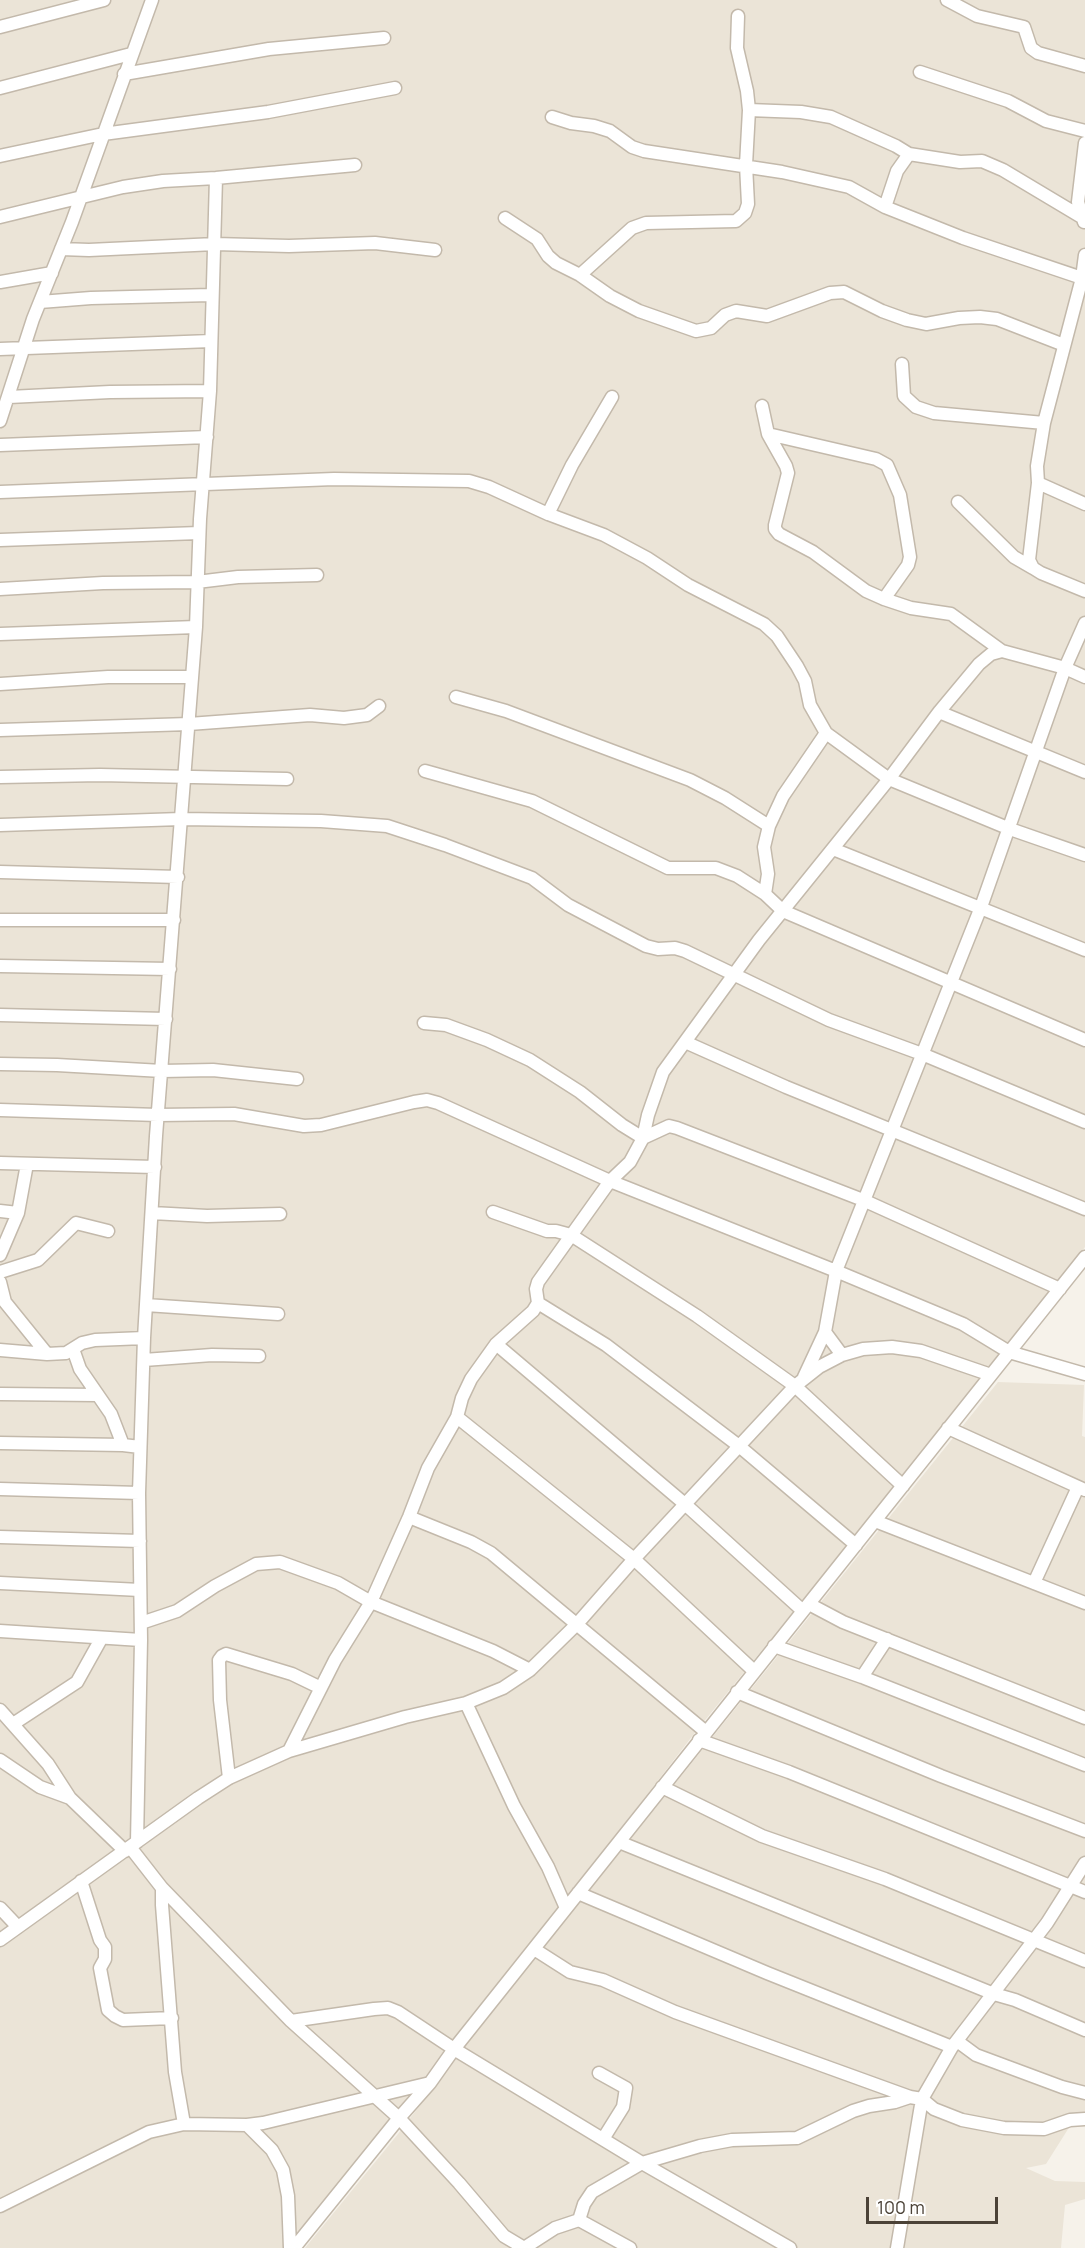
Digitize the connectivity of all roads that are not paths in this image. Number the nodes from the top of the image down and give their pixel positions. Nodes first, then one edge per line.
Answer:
1 (104, 0) edge
2 (152, 0) edge
3 (947, 0) edge
4 (738, 16) dead end
5 (0, 27) edge
6 (384, 38) dead end
7 (131, 54) junction
8 (1085, 66) edge
9 (920, 72) dead end
10 (124, 74) junction
11 (0, 88) edge
12 (395, 88) dead end
13 (749, 110) junction
14 (552, 117) dead end
15 (1085, 131) edge
16 (103, 134) junction
17 (1085, 144) edge
18 (909, 154) junction
19 (0, 156) edge
20 (355, 165) dead end
21 (746, 165) junction
22 (216, 178) junction
23 (80, 198) junction
24 (885, 207) junction
25 (0, 217) edge
26 (505, 218) dead end
27 (1085, 221) edge
28 (215, 244) junction
29 (61, 249) junction
30 (435, 250) dead end
31 (1085, 255) edge
32 (52, 273) junction
33 (580, 275) junction
34 (1084, 278) edge
35 (0, 282) edge
36 (211, 295) junction
37 (40, 302) junction
38 (211, 341) junction
39 (1064, 345) junction
40 (24, 348) junction
41 (0, 349) edge
42 (902, 364) dead end
43 (210, 391) junction
44 (9, 397) junction
45 (612, 397) dead end
46 (762, 406) dead end
47 (0, 421) edge
48 (1044, 423) junction
49 (768, 434) junction
50 (207, 437) junction
51 (0, 445) edge
52 (1038, 483) junction
53 (203, 484) junction
54 (0, 492) edge
55 (958, 502) dead end
56 (1085, 504) edge
57 (548, 514) junction
58 (199, 533) junction
59 (0, 540) edge
60 (1033, 568) junction
61 (317, 575) dead end
62 (197, 582) junction
63 (0, 589) edge
64 (1085, 591) edge
65 (884, 599) junction
66 (1085, 623) edge
67 (196, 627) junction
68 (0, 634) edge
69 (1002, 651) junction
70 (1065, 668) junction
71 (192, 677) junction
72 (1085, 677) edge
73 (0, 684) edge
74 (456, 698) dead end
75 (379, 706) dead end
76 (939, 712) junction
77 (189, 724) junction
78 (0, 730) edge
79 (826, 733) junction
80 (1035, 752) junction
81 (425, 771) dead end
82 (1085, 772) edge
83 (0, 777) edge
84 (185, 777) junction
85 (287, 779) dead end
86 (889, 779) junction
87 (181, 819) junction
88 (0, 825) edge
89 (769, 826) junction
90 (1010, 829) junction
91 (832, 849) junction
92 (1085, 855) edge
93 (0, 872) edge
94 (178, 877) junction
95 (765, 894) junction
96 (981, 907) junction
97 (783, 911) junction
98 (0, 920) edge
99 (174, 920) junction
100 (1085, 950) edge
101 (0, 966) edge
102 (170, 969) junction
103 (734, 975) junction
104 (951, 982) junction
105 (0, 1015) edge
106 (166, 1019) junction
107 (424, 1023) dead end
108 (1085, 1040) edge
109 (686, 1041) junction
110 (922, 1054) junction
111 (0, 1064) edge
112 (162, 1071) junction
113 (297, 1078) dead end
114 (0, 1110) edge
115 (158, 1115) junction
116 (1085, 1122) edge
117 (893, 1131) junction
118 (643, 1138) junction
119 (0, 1163) edge
120 (27, 1164) junction
121 (154, 1167) junction
122 (610, 1181) junction
123 (863, 1200) junction
124 (1085, 1209) edge
125 (0, 1210) edge
126 (493, 1212) dead end
127 (18, 1213) junction
128 (152, 1213) junction
129 (280, 1214) dead end
130 (108, 1231) dead end
131 (571, 1236) junction
132 (0, 1255) edge
133 (1085, 1257) edge
134 (836, 1271) junction
135 (0, 1272) edge
136 (0, 1282) edge
137 (1060, 1289) junction
138 (3, 1302) edge
139 (538, 1303) junction
140 (146, 1305) junction
141 (278, 1314) dead end
142 (825, 1332) junction
143 (144, 1338) junction
144 (496, 1344) junction
145 (73, 1349) junction
146 (0, 1350) edge
147 (1009, 1352) junction
148 (47, 1354) junction
149 (842, 1355) junction
150 (259, 1356) dead end
151 (144, 1360) junction
152 (1085, 1374) edge
153 (991, 1375) junction
154 (799, 1383) junction
155 (0, 1394) edge
156 (97, 1395) junction
157 (457, 1417) junction
158 (948, 1428) junction
159 (0, 1443) edge
160 (123, 1445) junction
161 (739, 1446) junction
162 (140, 1447) junction
163 (903, 1485) junction
164 (1081, 1488) edge
165 (0, 1489) edge
166 (139, 1493) junction
167 (686, 1505) junction
168 (409, 1517) junction
169 (875, 1521) junction
170 (0, 1537) edge
171 (140, 1541) junction
172 (856, 1545) junction
173 (634, 1559) junction
174 (0, 1583) edge
175 (1034, 1583) junction
176 (140, 1590) junction
177 (371, 1602) junction
178 (1085, 1603) edge
179 (806, 1607) junction
180 (141, 1623) junction
181 (578, 1624) junction
182 (0, 1631) edge
183 (101, 1638) junction
184 (887, 1639) junction
185 (141, 1640) junction
186 (774, 1646) junction
187 (530, 1670) junction
188 (754, 1671) junction
189 (862, 1677) junction
190 (321, 1688) junction
191 (738, 1692) junction
192 (466, 1703) junction
193 (0, 1710) edge
194 (1085, 1718) edge
195 (12, 1724) junction
196 (703, 1736) junction
197 (289, 1751) junction
198 (0, 1760) edge
199 (1085, 1766) edge
200 (229, 1778) junction
201 (662, 1787) junction
202 (70, 1798) junction
203 (1085, 1831) edge
204 (619, 1842) junction
205 (131, 1847) junction
206 (1085, 1863) edge
207 (81, 1881) junction
208 (1070, 1886) junction
209 (162, 1888) junction
210 (1085, 1892) edge
211 (578, 1893) junction
212 (0, 1908) edge
213 (566, 1908) junction
214 (18, 1927) junction
215 (1033, 1939) junction
216 (0, 1940) edge
217 (534, 1948) junction
218 (1085, 1961) edge
219 (994, 1994) junction
220 (172, 2018) junction
221 (291, 2021) junction
222 (1085, 2030) edge
223 (954, 2044) junction
224 (454, 2049) junction
225 (599, 2073) dead end
226 (430, 2083) junction
227 (1085, 2093) edge
228 (374, 2096) junction
229 (916, 2098) junction
230 (399, 2118) junction
231 (1085, 2119) edge
232 (184, 2124) junction
233 (247, 2125) junction
234 (603, 2139) junction
235 (642, 2163) junction
236 (0, 2206) edge
237 (579, 2220) junction
238 (292, 2248) edge
239 (524, 2248) edge
240 (630, 2248) edge
241 (790, 2248) edge
242 (897, 2248) edge

1 - 5 street
2 - 7 street
3 - 8 street
4 - 13 street
6 - 10 street
7 - 10 street
7 - 11 street
9 - 15 street
10 - 16 street
12 - 16 street
13 - 18 street
13 - 21 street
14 - 21 street
16 - 19 street
16 - 23 street
17 - 27 street
18 - 24 street
18 - 27 street
20 - 22 street
21 - 24 street
21 - 33 street
22 - 23 street
22 - 28 street
23 - 25 street
23 - 29 street
24 - 34 street
26 - 33 street
28 - 29 street
28 - 30 street
28 - 36 street
29 - 32 street
31 - 34 street
32 - 35 street
32 - 37 street
33 - 39 street
34 - 39 street
36 - 37 street
36 - 38 street
37 - 40 street
38 - 40 street
38 - 43 street
39 - 48 street
40 - 41 street
40 - 44 street
42 - 48 street
43 - 44 street
43 - 50 street
44 - 47 street
45 - 57 street
46 - 49 street
48 - 52 street
49 - 65 street
49 - 65 street
50 - 51 street
50 - 53 street
52 - 56 street
52 - 60 street
53 - 54 street
53 - 57 street
53 - 58 street
55 - 60 street
57 - 79 street
58 - 59 street
58 - 62 street
60 - 64 street
61 - 62 street
62 - 63 street
62 - 67 street
65 - 69 street
66 - 70 street
67 - 68 street
67 - 71 street
69 - 70 street
69 - 76 street
70 - 72 street
70 - 80 street
71 - 73 street
71 - 77 street
74 - 89 street
75 - 77 street
76 - 80 street
76 - 86 street
77 - 78 street
77 - 84 street
79 - 86 street
79 - 89 street
80 - 82 street
80 - 90 street
81 - 95 street
83 - 84 street
84 - 85 street
84 - 87 street
86 - 90 street
86 - 91 street
87 - 88 street
87 - 94 street
87 - 103 street
89 - 95 street
90 - 92 street
90 - 96 street
91 - 96 street
91 - 97 street
93 - 94 street
94 - 99 street
95 - 97 street
96 - 100 street
96 - 104 street
97 - 103 street
97 - 104 street
98 - 99 street
99 - 102 street
101 - 102 street
102 - 106 street
103 - 109 street
103 - 110 street
104 - 108 street
104 - 110 street
105 - 106 street
106 - 112 street
107 - 118 street
109 - 117 street
109 - 118 street
110 - 116 street
110 - 117 street
111 - 112 street
112 - 113 street
112 - 115 street
114 - 115 street
115 - 121 street
115 - 122 street
117 - 123 street
117 - 124 street
118 - 122 street
118 - 123 street
119 - 120 street
120 - 121 street
120 - 127 street
121 - 128 street
122 - 131 street
122 - 134 street
123 - 134 street
123 - 137 street
125 - 127 street
126 - 131 street
127 - 132 street
128 - 129 street
128 - 140 street
130 - 135 street
131 - 139 street
131 - 154 street
133 - 137 street
134 - 142 street
134 - 147 street
136 - 138 street
137 - 147 street
138 - 148 street
139 - 144 street
139 - 161 street
140 - 141 street
140 - 143 street
142 - 149 street
142 - 154 street
143 - 145 street
143 - 151 street
144 - 157 street
144 - 167 street
145 - 148 street
145 - 156 street
146 - 148 street
147 - 152 street
147 - 153 street
149 - 153 street
149 - 154 street
150 - 151 street
151 - 162 street
153 - 158 street
154 - 161 street
154 - 163 street
155 - 156 street
156 - 160 street
157 - 168 street
157 - 173 street
158 - 163 street
158 - 164 street
159 - 160 street
160 - 162 street
161 - 167 street
161 - 172 street
162 - 166 street
163 - 169 street
164 - 175 street
165 - 166 street
166 - 171 street
167 - 173 street
167 - 179 street
168 - 177 street
168 - 181 street
169 - 172 street
169 - 175 street
170 - 171 street
171 - 176 street
172 - 179 street
173 - 181 street
173 - 188 street
174 - 176 street
175 - 178 street
176 - 180 street
177 - 180 street
177 - 187 street
177 - 190 street
179 - 184 street
179 - 186 street
180 - 185 street
181 - 187 street
181 - 196 street
182 - 183 street
183 - 185 street
183 - 195 street
184 - 189 street
184 - 194 street
185 - 205 street
186 - 188 street
186 - 189 street
187 - 192 street
188 - 191 street
189 - 199 street
190 - 197 street
190 - 200 street
191 - 196 street
191 - 203 street
192 - 197 street
192 - 213 street
193 - 195 street
195 - 202 street
196 - 201 street
196 - 208 street
197 - 200 street
198 - 202 street
200 - 205 street
201 - 204 street
201 - 215 street
202 - 205 street
204 - 211 street
204 - 219 street
205 - 207 street
205 - 209 street
206 - 208 street
207 - 214 street
207 - 220 street
208 - 210 street
208 - 215 street
209 - 220 street
209 - 221 street
211 - 213 street
211 - 223 street
212 - 214 street
213 - 217 street
214 - 216 street
215 - 218 street
215 - 219 street
217 - 224 street
217 - 229 street
219 - 222 street
219 - 223 street
220 - 232 street
221 - 224 street
221 - 228 street
223 - 227 street
223 - 229 street
224 - 226 street
224 - 234 street
225 - 234 street
226 - 228 street
226 - 230 street
228 - 230 street
228 - 233 street
229 - 231 street
229 - 235 street
229 - 242 street
230 - 238 street
230 - 239 street
232 - 233 street
232 - 236 street
233 - 238 street
234 - 235 street
235 - 237 street
235 - 241 street
237 - 239 street
237 - 240 street

